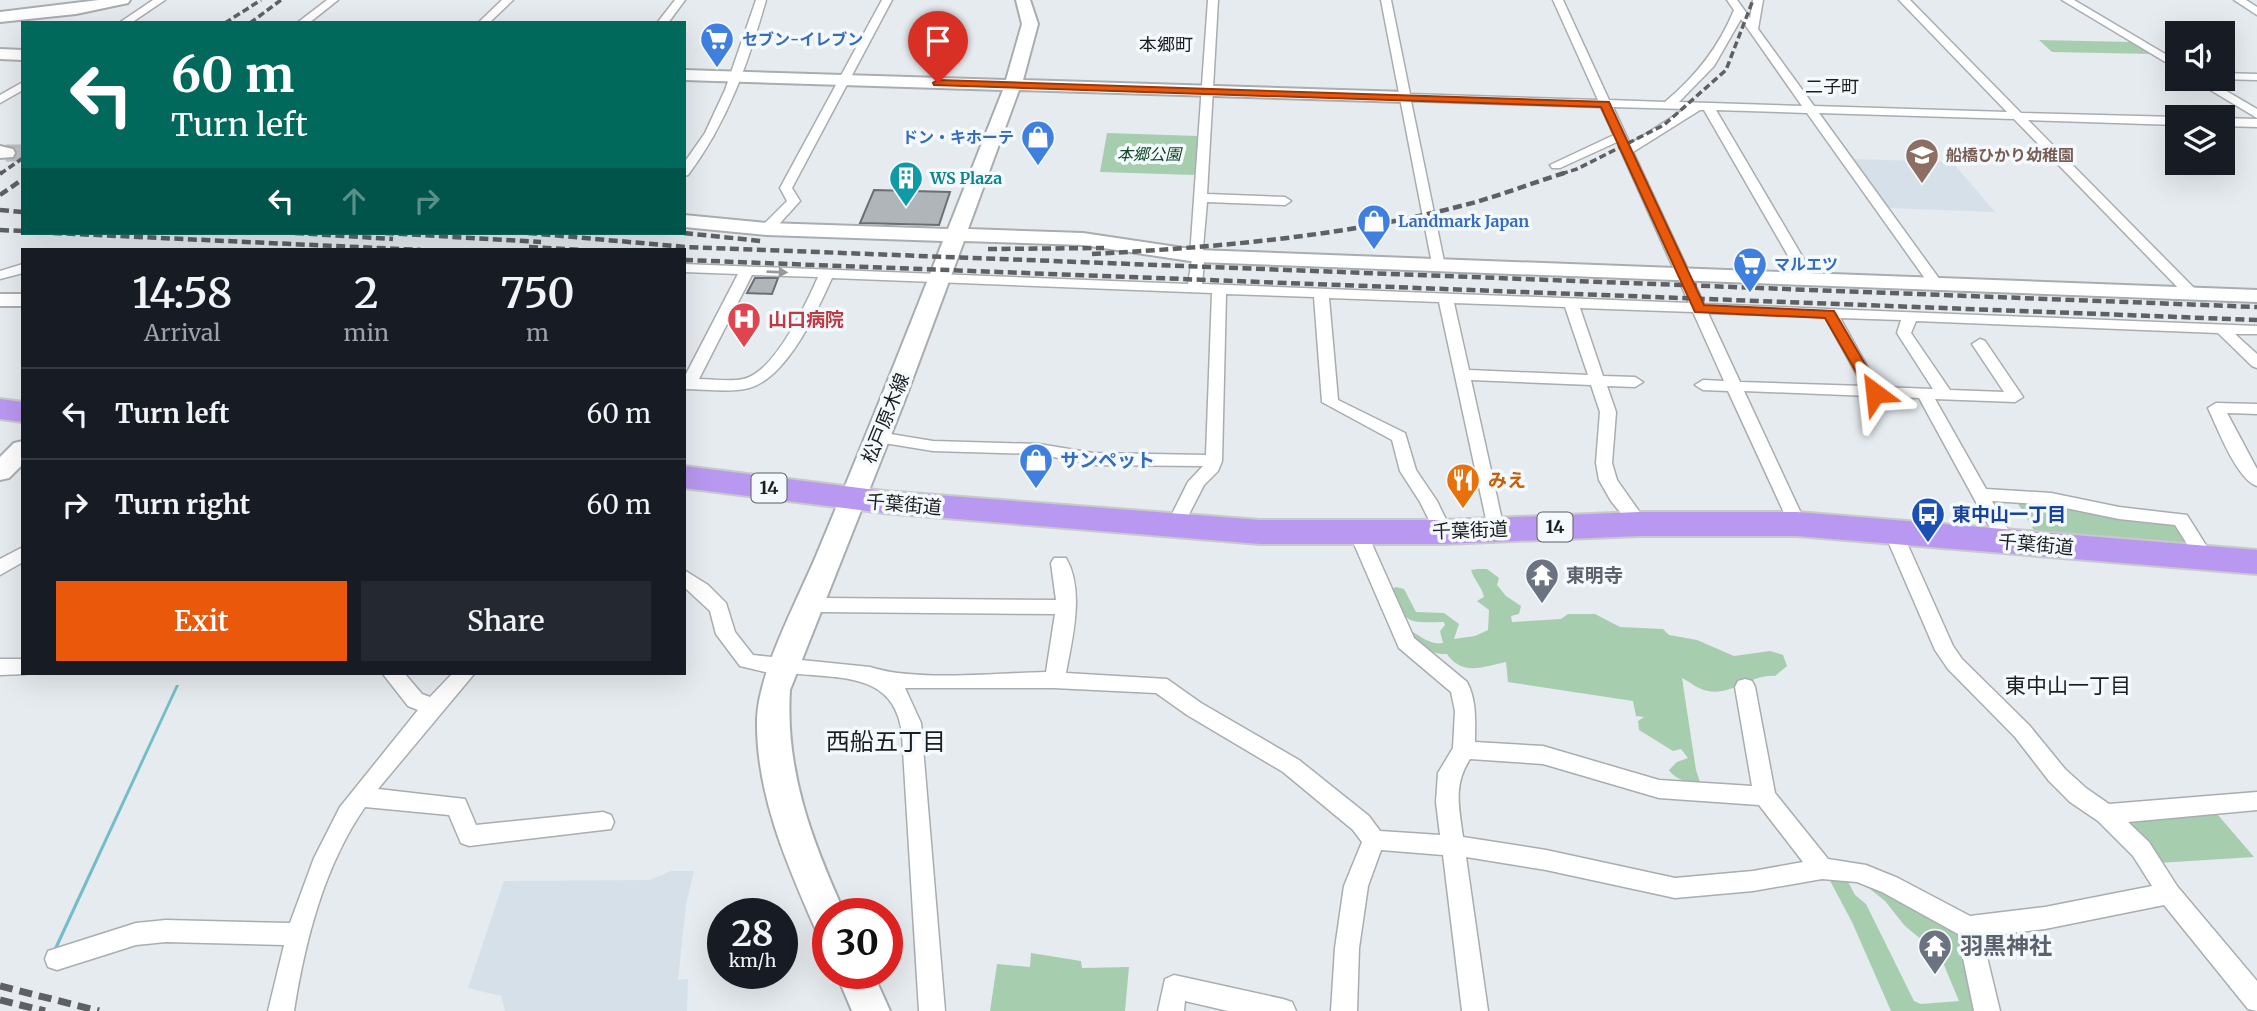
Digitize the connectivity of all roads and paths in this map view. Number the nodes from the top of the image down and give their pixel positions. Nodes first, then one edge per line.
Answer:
1 (123, 0) edge
2 (160, 0) edge
3 (333, 0) edge
4 (508, 0) edge
5 (680, 0) edge
6 (761, 0) edge
7 (887, 0) edge
8 (1213, 0) edge
9 (1386, 0) edge
10 (1558, 0) edge
11 (1758, 0) edge
12 (1904, 0) edge
13 (2067, 0) edge
14 (2239, 0) edge
15 (1028, 2) edge
16 (1736, 5) edge
17 (2257, 12) edge
18 (0, 16) edge
19 (127, 21) edge
20 (305, 21) edge
21 (485, 21) edge
22 (664, 21) edge
23 (1753, 30) junction
24 (0, 54) edge
25 (21, 55) edge
26 (2165, 59) edge
27 (686, 75) edge
28 (736, 76) junction
29 (2235, 76) edge
30 (2257, 77) edge
31 (844, 80) junction
32 (1013, 85) junction
33 (21, 86) edge
34 (2218, 91) edge
35 (1208, 92) junction
36 (1405, 97) junction
37 (0, 100) edge
38 (1605, 104) junction
39 (1667, 106) junction
40 (1702, 107) junction
41 (1810, 110) junction
42 (2257, 114) edge
43 (2018, 116) junction
44 (2165, 121) edge
45 (2235, 122) edge
46 (2257, 123) edge
47 (1621, 136) junction
48 (1628, 150) junction
49 (1556, 166) dead end
50 (686, 170) edge
51 (1207, 198) dead end
52 (1285, 201) dead end
53 (686, 221) edge
54 (767, 229) junction
55 (954, 236) junction
56 (1197, 259) junction
57 (1438, 266) junction
58 (686, 268) edge
59 (21, 269) edge
60 (747, 271) junction
61 (827, 273) junction
62 (1805, 273) dead end
63 (0, 275) edge
64 (1684, 275) junction
65 (939, 278) junction
66 (1936, 284) junction
67 (1195, 289) junction
68 (1219, 290) junction
69 (2191, 293) junction
70 (1321, 294) junction
71 (2257, 296) edge
72 (0, 299) edge
73 (1446, 299) junction
74 (21, 300) edge
75 (1571, 303) junction
76 (1700, 309) junction
77 (1830, 314) junction
78 (1910, 317) junction
79 (2222, 329) junction
80 (2257, 330) edge
81 (1980, 344) dead end
82 (2257, 363) edge
83 (1464, 375) junction
84 (1598, 381) junction
85 (1635, 382) dead end
86 (686, 384) edge
87 (1703, 385) dead end
88 (1734, 386) junction
89 (1875, 393) junction
90 (1925, 395) junction
91 (1946, 396) junction
92 (0, 409) edge
93 (2257, 409) edge
94 (21, 412) edge
95 (878, 438) junction
96 (21, 451) edge
97 (1214, 461) junction
98 (0, 472) edge
99 (686, 477) edge
100 (2257, 480) edge
101 (1982, 495) junction
102 (853, 499) junction
103 (1639, 524) junction
104 (1797, 524) junction
105 (1175, 526) junction
106 (1495, 529) junction
107 (1443, 532) junction
108 (1893, 532) junction
109 (1363, 533) junction
110 (2006, 541) junction
111 (21, 554) edge
112 (2205, 558) junction
113 (2257, 562) edge
114 (1060, 563) dead end
115 (0, 568) edge
116 (686, 579) edge
117 (822, 605) dead end
118 (1064, 607) junction
119 (783, 666) junction
120 (0, 667) edge
121 (21, 667) edge
122 (394, 675) edge
123 (463, 675) edge
124 (883, 680) junction
125 (1054, 680) junction
126 (1745, 687) dead end
127 (432, 707) junction
128 (1464, 750) junction
129 (1765, 796) junction
130 (360, 797) junction
131 (2257, 801) edge
132 (2106, 814) junction
133 (603, 822) dead end
134 (1374, 840) junction
135 (1455, 847) junction
136 (1822, 869) junction
137 (2169, 893) junction
138 (819, 898) edge
139 (1968, 927) junction
140 (299, 934) junction
141 (57, 959) dead end
142 (861, 989) edge
143 (2257, 1000) edge
144 (278, 1009) edge
145 (871, 1011) edge
146 (932, 1011) edge
147 (1171, 1011) edge
148 (1283, 1011) edge
149 (1344, 1011) edge
150 (1475, 1011) edge
151 (1987, 1011) edge

1 - 18 street
2 - 19 street
3 - 20 street
4 - 21 street
5 - 22 street
6 - 28 street
7 - 31 street
8 - 35 street
9 - 36 street
10 - 38 street
11 - 23 street
12 - 43 street
13 - 26 street
14 - 17 street
15 - 32 street, 松戸原木線
16 - 23 street
16 - 39 street
23 - 41 street
24 - 25 street
27 - 28 street
28 - 31 street
28 - 50 street
29 - 30 street
31 - 32 street
31 - 54 street
32 - 35 street
32 - 55 street, 松戸原木線
33 - 37 street
34 - 42 street
35 - 36 street
35 - 56 street
36 - 38 street
36 - 57 street
38 - 39 street
38 - 47 street
39 - 40 street
40 - 41 street
40 - 48 street
40 - 62 street
41 - 43 street
41 - 66 street
43 - 44 street
43 - 69 street
45 - 46 street
47 - 48 street
47 - 49 street
48 - 64 street
51 - 52 street
53 - 54 street
54 - 55 street
55 - 56 street
55 - 65 street, 松戸原木線
56 - 57 street
56 - 67 street
57 - 64 street
58 - 60 street
59 - 63 street
60 -> 61 street
60 - 86 street
61 - 65 street
61 - 86 street
64 - 66 street
64 - 76 street
65 - 67 street
65 - 95 street, 松戸原木線
66 - 69 street
67 - 68 street
68 - 70 street
68 - 97 street
69 - 71 street
70 - 73 street
70 - 107 street
72 - 74 street
73 - 75 street
73 - 83 street
75 - 76 street
75 - 84 street
76 - 77 street
76 - 88 street
77 - 78 street
77 - 89 street
78 - 79 street
78 - 91 street
79 - 80 street
79 - 82 street
81 - 91 street
83 - 84 street
83 - 106 street
84 - 85 street
84 - 103 street
87 - 88 street
88 - 89 street
88 - 104 street
89 - 90 street
90 - 91 street
90 - 101 street
92 - 94 highway
93 - 100 street
95 - 97 street
95 - 102 street, 松戸原木線
96 - 98 street
97 - 105 street
99 - 102 highway, 千葉街道 / 14
101 - 110 street
101 - 112 street
102 - 105 highway, 千葉街道 / 14
102 - 119 street, 松戸原木線
103 - 104 highway, 千葉街道 / 14
103 - 106 highway, 千葉街道 / 14
104 - 108 highway, 千葉街道 / 14
105 - 109 highway, 千葉街道 / 14
106 - 107 highway, 千葉街道 / 14
107 - 109 highway, 千葉街道 / 14
108 - 110 highway, 千葉街道 / 14
108 - 132 street
109 - 128 street
110 - 112 highway, 千葉街道 / 14
111 - 115 street
112 - 113 highway, 千葉街道 / 14
114 - 118 street
116 - 119 street
117 - 118 street
118 - 125 street
119 - 124 street
119 - 138 street, 松戸原木線
120 - 121 street
122 - 127 street
123 - 127 street
124 - 125 street
124 - 146 street
125 - 134 street
126 - 129 street
127 - 130 street
128 - 129 street
128 - 135 street
129 - 136 street
130 - 133 street
130 - 140 street
131 - 132 street
132 - 137 street
134 - 135 street
134 - 149 street
135 - 136 street
135 - 150 street
136 - 139 street
137 - 139 street
137 - 143 street
139 - 151 street
140 - 141 street
140 - 144 street
142 - 145 street
147 - 148 street

